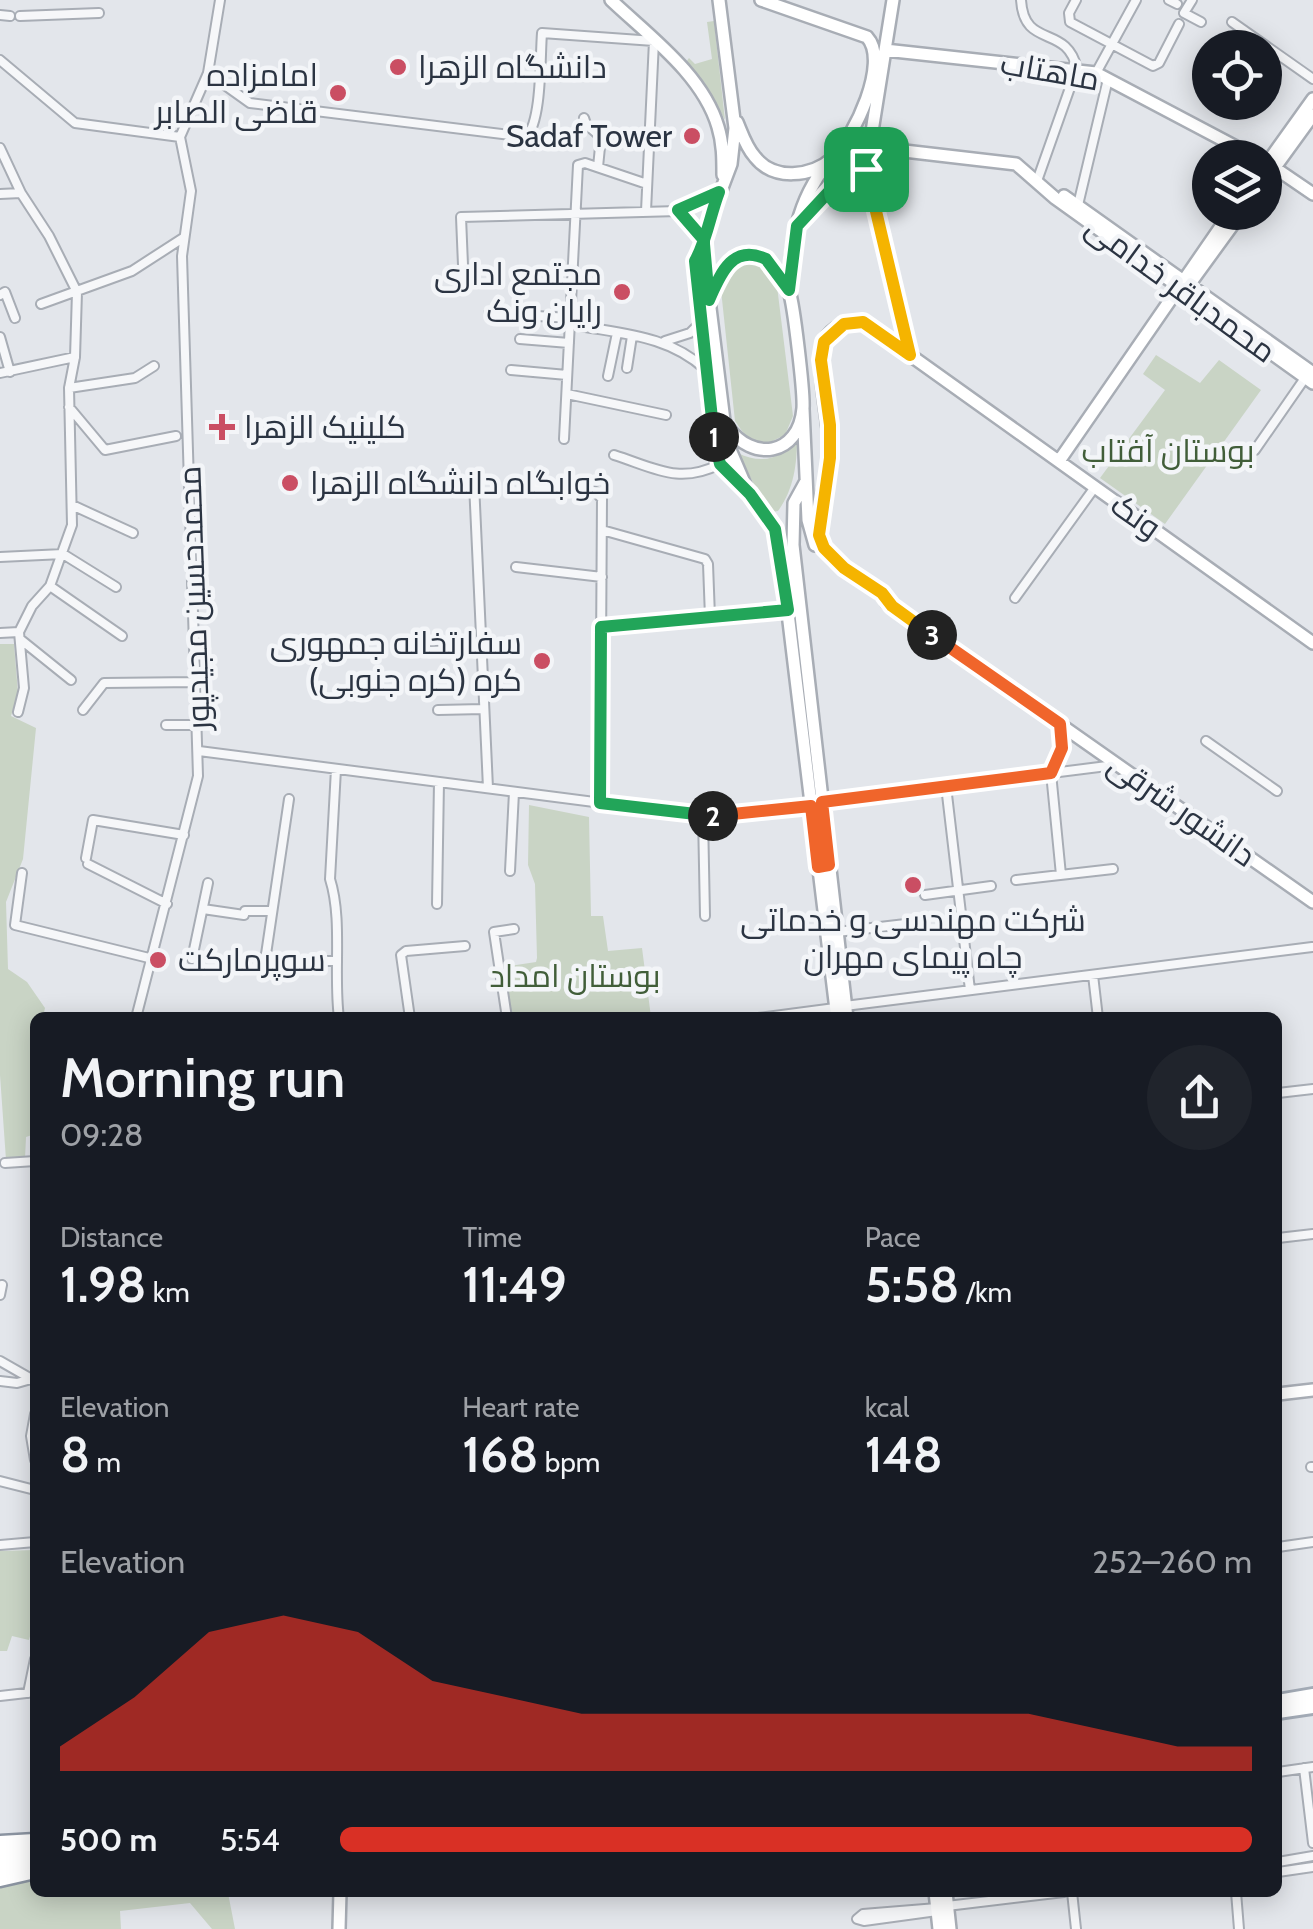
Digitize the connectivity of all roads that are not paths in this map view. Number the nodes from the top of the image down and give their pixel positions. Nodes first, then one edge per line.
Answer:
1 (48, 0) edge
2 (220, 0) edge
3 (612, 0) edge
4 (719, 0) edge
5 (761, 0) edge
6 (893, 0) edge
7 (1021, 0) edge
8 (1076, 0) edge
9 (1192, 0) edge
10 (1133, 1) edge
11 (98, 13) dead end
12 (48, 14) junction
13 (0, 15) edge
14 (1201, 22) dead end
15 (1232, 22) dead end
16 (1178, 24) dead end
17 (654, 41) junction
18 (1112, 44) junction
19 (885, 50) junction
20 (0, 60) edge
21 (1077, 69) junction
22 (208, 72) junction
23 (1102, 76) junction
24 (1313, 79) edge
25 (1072, 82) dead end
26 (879, 87) junction
27 (1313, 99) edge
28 (733, 114) junction
29 (1313, 116) edge
30 (584, 118) dead end
31 (180, 138) junction
32 (1223, 140) edge
33 (1282, 141) edge
34 (1282, 147) edge
35 (0, 148) edge
36 (869, 150) junction
37 (832, 158) junction
38 (598, 167) junction
39 (866, 169) junction
40 (1282, 174) edge
41 (1037, 181) junction
42 (647, 184) junction
43 (721, 187) junction
44 (1051, 192) junction
45 (21, 193) junction
46 (0, 194) edge
47 (1313, 194) edge
48 (1078, 205) junction
49 (678, 210) junction
50 (646, 212) junction
51 (575, 215) junction
52 (797, 226) junction
53 (1219, 230) edge
54 (1228, 230) edge
55 (183, 238) junction
56 (704, 242) junction
57 (1150, 262) junction
58 (1183, 286) junction
59 (464, 289) dead end
60 (789, 290) junction
61 (77, 292) junction
62 (0, 295) edge
63 (709, 300) junction
64 (41, 304) dead end
65 (489, 312) dead end
66 (15, 318) dead end
67 (570, 321) junction
68 (700, 322) junction
69 (617, 333) junction
70 (632, 336) junction
71 (0, 337) edge
72 (520, 339) dead end
73 (665, 342) junction
74 (569, 343) junction
75 (910, 355) junction
76 (75, 356) junction
77 (154, 366) dead end
78 (627, 368) dead end
79 (705, 369) junction
80 (511, 370) dead end
81 (0, 372) edge
82 (10, 372) junction
83 (568, 375) junction
84 (608, 376) dead end
85 (1310, 378) edge
86 (70, 388) junction
87 (566, 394) junction
88 (69, 407) junction
89 (803, 409) junction
90 (666, 415) dead end
91 (724, 421) junction
92 (176, 436) dead end
93 (564, 439) dead end
94 (1255, 450) dead end
95 (614, 455) dead end
96 (1059, 461) junction
97 (720, 464) junction
98 (807, 480) junction
99 (474, 483) dead end
100 (526, 483) dead end
101 (1095, 487) junction
102 (750, 494) junction
103 (72, 505) junction
104 (602, 530) junction
105 (133, 533) dead end
106 (63, 554) junction
107 (0, 557) edge
108 (516, 566) dead end
109 (602, 576) junction
110 (50, 586) junction
111 (116, 587) dead end
112 (1015, 598) dead end
113 (892, 606) junction
114 (788, 610) junction
115 (710, 617) junction
116 (601, 627) junction
117 (0, 633) edge
118 (19, 635) junction
119 (122, 636) dead end
120 (1313, 643) edge
121 (480, 648) junction
122 (429, 651) dead end
123 (71, 680) dead end
124 (197, 682) junction
125 (484, 709) junction
126 (83, 710) dead end
127 (438, 710) dead end
128 (18, 712) dead end
129 (1060, 724) junction
130 (166, 725) dead end
131 (198, 725) junction
132 (1206, 742) dead end
133 (199, 751) junction
134 (1118, 765) junction
135 (336, 769) junction
136 (1051, 773) junction
137 (440, 782) junction
138 (946, 786) junction
139 (488, 788) junction
140 (1277, 791) dead end
141 (514, 792) junction
142 (289, 799) dead end
143 (600, 803) junction
144 (817, 804) junction
145 (703, 816) junction
146 (184, 835) junction
147 (824, 866) junction
148 (1113, 868) dead end
149 (510, 871) dead end
150 (22, 873) dead end
151 (1061, 874) junction
152 (1016, 880) dead end
153 (208, 883) dead end
154 (991, 886) dead end
155 (958, 890) junction
156 (925, 895) dead end
157 (1313, 902) edge
158 (166, 904) junction
159 (436, 904) dead end
160 (204, 909) junction
161 (270, 911) junction
162 (705, 916) dead end
163 (914, 923) dead end
164 (514, 929) dead end
165 (837, 932) junction
166 (465, 946) dead end
167 (1312, 948) edge
168 (153, 959) junction
169 (192, 959) dead end
170 (335, 960) junction
171 (1093, 975) junction
172 (970, 990) junction
173 (138, 1012) edge
174 (339, 1012) edge
175 (409, 1012) edge
176 (506, 1012) edge
177 (841, 1012) edge
178 (1097, 1012) edge
179 (1313, 1088) edge
180 (1282, 1092) edge
181 (30, 1162) edge
182 (5, 1163) dead end
183 (1313, 1234) edge
184 (1282, 1238) edge
185 (0, 1361) edge
186 (30, 1378) edge
187 (0, 1381) edge
188 (30, 1381) edge
189 (1313, 1390) edge
190 (1282, 1394) edge
191 (0, 1481) edge
192 (30, 1489) edge
193 (30, 1542) edge
194 (1313, 1542) edge
195 (0, 1545) edge
196 (1282, 1546) edge
197 (30, 1693) edge
198 (0, 1696) edge
199 (1313, 1696) edge
200 (1282, 1700) edge
201 (1313, 1706) edge
202 (1282, 1711) edge
203 (1309, 1768) edge
204 (1282, 1771) edge
205 (30, 1841) edge
206 (0, 1842) edge
207 (1313, 1842) edge
208 (30, 1852) edge
209 (0, 1855) edge
210 (1313, 1856) edge
211 (1282, 1861) edge
212 (0, 1866) edge
213 (30, 1867) edge
214 (1313, 1867) edge
215 (30, 1869) edge
216 (1282, 1871) edge
217 (0, 1879) edge
218 (340, 1897) edge
219 (1016, 1897) edge
220 (1069, 1897) edge
221 (1237, 1897) edge
222 (942, 1904) edge
223 (339, 1929) edge
224 (939, 1929) edge
225 (950, 1929) edge
226 (1076, 1929) edge
227 (1240, 1929) edge

1 - 12 street
2 - 22 street
3 - 17 main road
4 - 28 main road
5 - 37 main road
6 - 19 main road
7 - 21 street
8 - 18 street
9 - 14 street
10 - 18 street
11 - 12 street
12 - 13 street
15 - 24 street
16 - 18 street
17 - 22 street
17 - 42 street
17 - 43 main road
18 - 23 street
19 - 21 main road, ماهتاب
19 - 26 main road
20 - 31 street
21 - 23 main road, ماهتاب
22 - 31 street
23 - 32 main road, ماهتاب
23 - 48 street
25 - 41 street
26 - 36 main road
26 - 37 main road
27 - 33 main road
28 - 37 main road
28 - 43 main road
29 - 34 main road
30 - 38 street
31 - 55 street, محمدحسین مجیدپور
35 - 45 street
36 - 39 main road
36 - 41 main road, محمدباقر خدامی
37 - 52 main road, دانشور شرقی
38 - 42 street
38 - 51 street
39 - 52 main road
39 - 75 main road
40 - 47 main road, ماهتاب
41 - 44 main road, محمدباقر خدامی
42 - 50 street
43 - 49 street
43 - 56 main road
44 - 48 main road, محمدباقر خدامی
44 - 57 main road, محمدباقر خدامی
45 - 46 street
45 - 61 street
48 - 57 main road, محمدباقر خدامی
49 - 50 street
49 - 56 street
50 - 51 street
51 - 59 street
51 - 67 street
52 - 60 main road, دانشور شرقی
53 - 58 main road
54 - 58 main road
55 - 61 street
55 - 124 street, محمدحسین مجیدپور
56 - 63 main road
56 - 68 main road
57 - 58 main road, محمدباقر خدامی
58 - 85 main road, محمدباقر خدامی
58 - 96 main road
60 - 63 main road
60 - 89 main road, دانشور شرقی
61 - 64 street
61 - 76 street
62 - 66 street
63 - 91 main road
65 - 67 street
67 - 69 street
67 - 74 street
68 - 73 street
68 - 79 main road
69 - 70 street
69 - 84 street
70 - 73 street
70 - 78 street
71 - 82 street
72 - 74 street
73 - 79 street
74 - 83 street
75 - 96 main road, ونک
75 - 113 main road, ونک
76 - 82 street
76 - 86 street
77 - 86 street
79 - 97 main road
80 - 83 street
81 - 82 street
83 - 87 street
85 - 94 street
86 - 88 street
87 - 90 street
87 - 93 street
88 - 92 street
88 - 103 street
89 - 91 main road
89 - 98 main road, دانشور شرقی
91 - 102 main road
95 - 97 street
96 - 101 main road, ونک
97 - 102 main road
98 - 113 main road, دانشور شرقی
98 - 144 main road
99 - 121 street
100 - 104 street
101 - 112 street
101 - 120 main road, ونک
102 - 114 main road
103 - 105 street
103 - 106 street
104 - 109 street
104 - 115 street
106 - 107 street
106 - 110 street
106 - 111 street
108 - 109 street
109 - 116 street
110 - 118 street
110 - 119 street
113 - 129 main road, دانشور شرقی
114 - 115 street
114 - 144 main road
115 - 116 street
116 - 143 street
117 - 118 street
118 - 123 street
118 - 128 street
121 - 122 street
121 - 125 street
124 - 126 street
124 - 131 street, محمدحسین مجیدپور
125 - 127 street
125 - 139 street
129 - 134 main road, دانشور شرقی
129 - 136 street
130 - 131 street
131 - 133 street, محمدحسین مجیدپور
132 - 140 street
133 - 135 street
133 - 146 street, محمدحسین مجیدپور
134 - 136 street
134 - 157 main road, دانشور شرقی
135 - 137 street
135 - 170 street
136 - 138 street
136 - 151 street
137 - 139 street
137 - 159 street
138 - 144 street
138 - 155 street
139 - 141 street
141 - 143 street
141 - 149 street
142 - 161 street
143 - 145 street
144 - 145 street
144 - 147 main road
145 - 162 street
146 - 158 street, محمدحسین مجیدپور
146 - 158 street
147 - 165 main road
147 - 177 main road
148 - 151 street
150 - 168 street
151 - 152 street
153 - 160 street
154 - 155 street
155 - 156 street
155 - 172 street
158 - 168 street, محمدحسین مجیدپور
160 - 161 street
160 - 169 street
161 - 170 street
163 - 165 street
164 - 176 street
165 - 177 main road
166 - 175 street
167 - 171 street
168 - 173 street, محمدحسین مجیدپور
170 - 174 street
171 - 172 street
171 - 178 street
172 - 177 street
179 - 180 street
181 - 182 street
183 - 184 street
185 - 186 street
187 - 188 street
189 - 190 main road
191 - 192 street
193 - 195 street
194 - 196 street
197 - 198 street
199 - 200 main road
201 - 202 main road
203 - 204 street
203 - 207 street
205 - 206 highway
208 - 209 main road
210 - 211 street
212 - 213 main road
214 - 216 street
215 - 217 highway
218 - 223 main road
219 - 222 street
220 - 226 street
221 - 227 street
222 - 222 street
222 - 224 main road
222 - 225 main road

